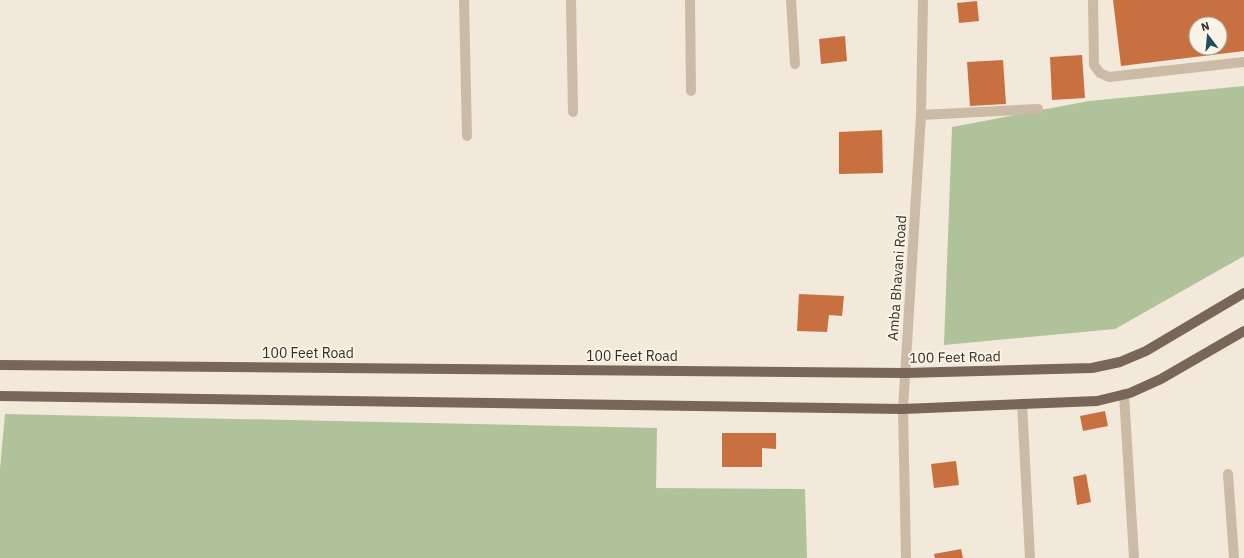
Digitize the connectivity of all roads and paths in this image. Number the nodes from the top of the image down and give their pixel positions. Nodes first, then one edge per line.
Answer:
1 (464, 0) edge
2 (571, 0) edge
3 (690, 0) edge
4 (791, 0) edge
5 (923, 0) edge
6 (1093, 0) edge
7 (1244, 62) edge
8 (795, 64) dead end
9 (691, 91) dead end
10 (1038, 108) dead end
11 (573, 112) dead end
12 (921, 115) junction
13 (467, 136) dead end
14 (1244, 293) edge
15 (1244, 331) edge
16 (0, 365) edge
17 (905, 373) junction
18 (1124, 394) junction
19 (0, 396) edge
20 (1022, 404) junction
21 (903, 410) junction
22 (1228, 474) dead end
23 (906, 558) edge
24 (1030, 558) edge
25 (1134, 558) edge
26 (1234, 558) edge

1 - 13 street
2 - 11 street
3 - 9 street
4 - 8 street
5 - 12 street, Amba Bhavani Road
6 - 7 street
10 - 12 street
12 - 17 street, Amba Bhavani Road
14 - 17 main road, 100 Feet Road
15 - 18 main road
16 - 17 main road, 100 Feet Road
17 - 21 street, Amba Bhavani Road
18 - 20 main road
18 - 25 street
19 - 21 main road
20 - 21 main road
20 - 24 street
21 - 23 street, Amba Bhavani Road
22 - 26 street

